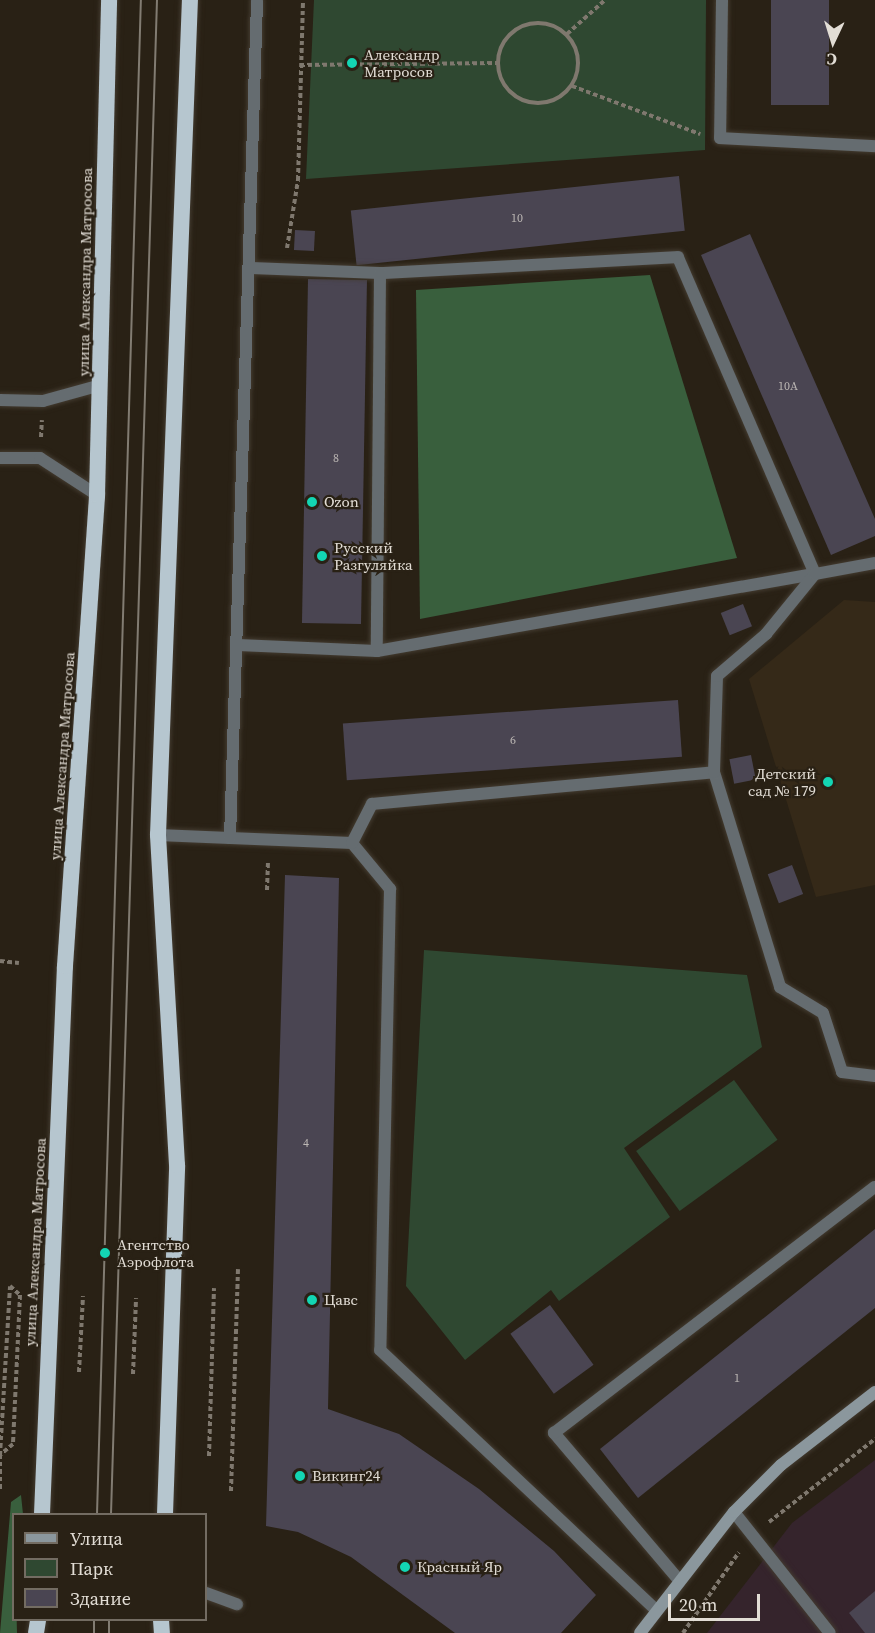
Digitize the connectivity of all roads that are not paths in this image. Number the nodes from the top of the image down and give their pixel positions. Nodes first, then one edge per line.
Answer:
1 (109, 0) edge
2 (190, 0) edge
3 (257, 0) edge
4 (722, 0) edge
5 (875, 146) edge
6 (250, 268) junction
7 (380, 273) junction
8 (101, 385) junction
9 (0, 400) edge
10 (0, 458) edge
11 (97, 495) junction
12 (875, 563) edge
13 (816, 574) junction
14 (238, 645) junction
15 (377, 651) junction
16 (714, 772) junction
17 (158, 835) junction
18 (230, 838) junction
19 (352, 843) junction
20 (875, 1076) edge
21 (875, 1187) edge
22 (875, 1392) edge
23 (734, 1512) junction
24 (42, 1513) edge
25 (165, 1513) edge
26 (678, 1579) junction
27 (207, 1593) edge
28 (237, 1604) dead end
29 (655, 1609) junction
30 (640, 1633) edge
31 (830, 1633) edge

1 - 8 highway, улица Александра Матросова
2 - 17 highway
3 - 6 street
4 - 5 street
6 - 7 street
6 - 14 street
7 - 13 street
7 - 15 street
8 - 9 street
8 - 11 highway, улица Александра Матросова
10 - 11 street
11 - 24 highway, улица Александра Матросова
12 - 13 street
13 - 15 street
13 - 16 street
14 - 15 street
14 - 18 street
16 - 19 street
16 - 20 street
17 - 18 street
17 - 25 highway
18 - 19 street
19 - 29 street
21 - 26 street
22 - 23 main road
23 - 26 main road
23 - 31 street
26 - 29 main road
27 - 28 street
29 - 30 main road

